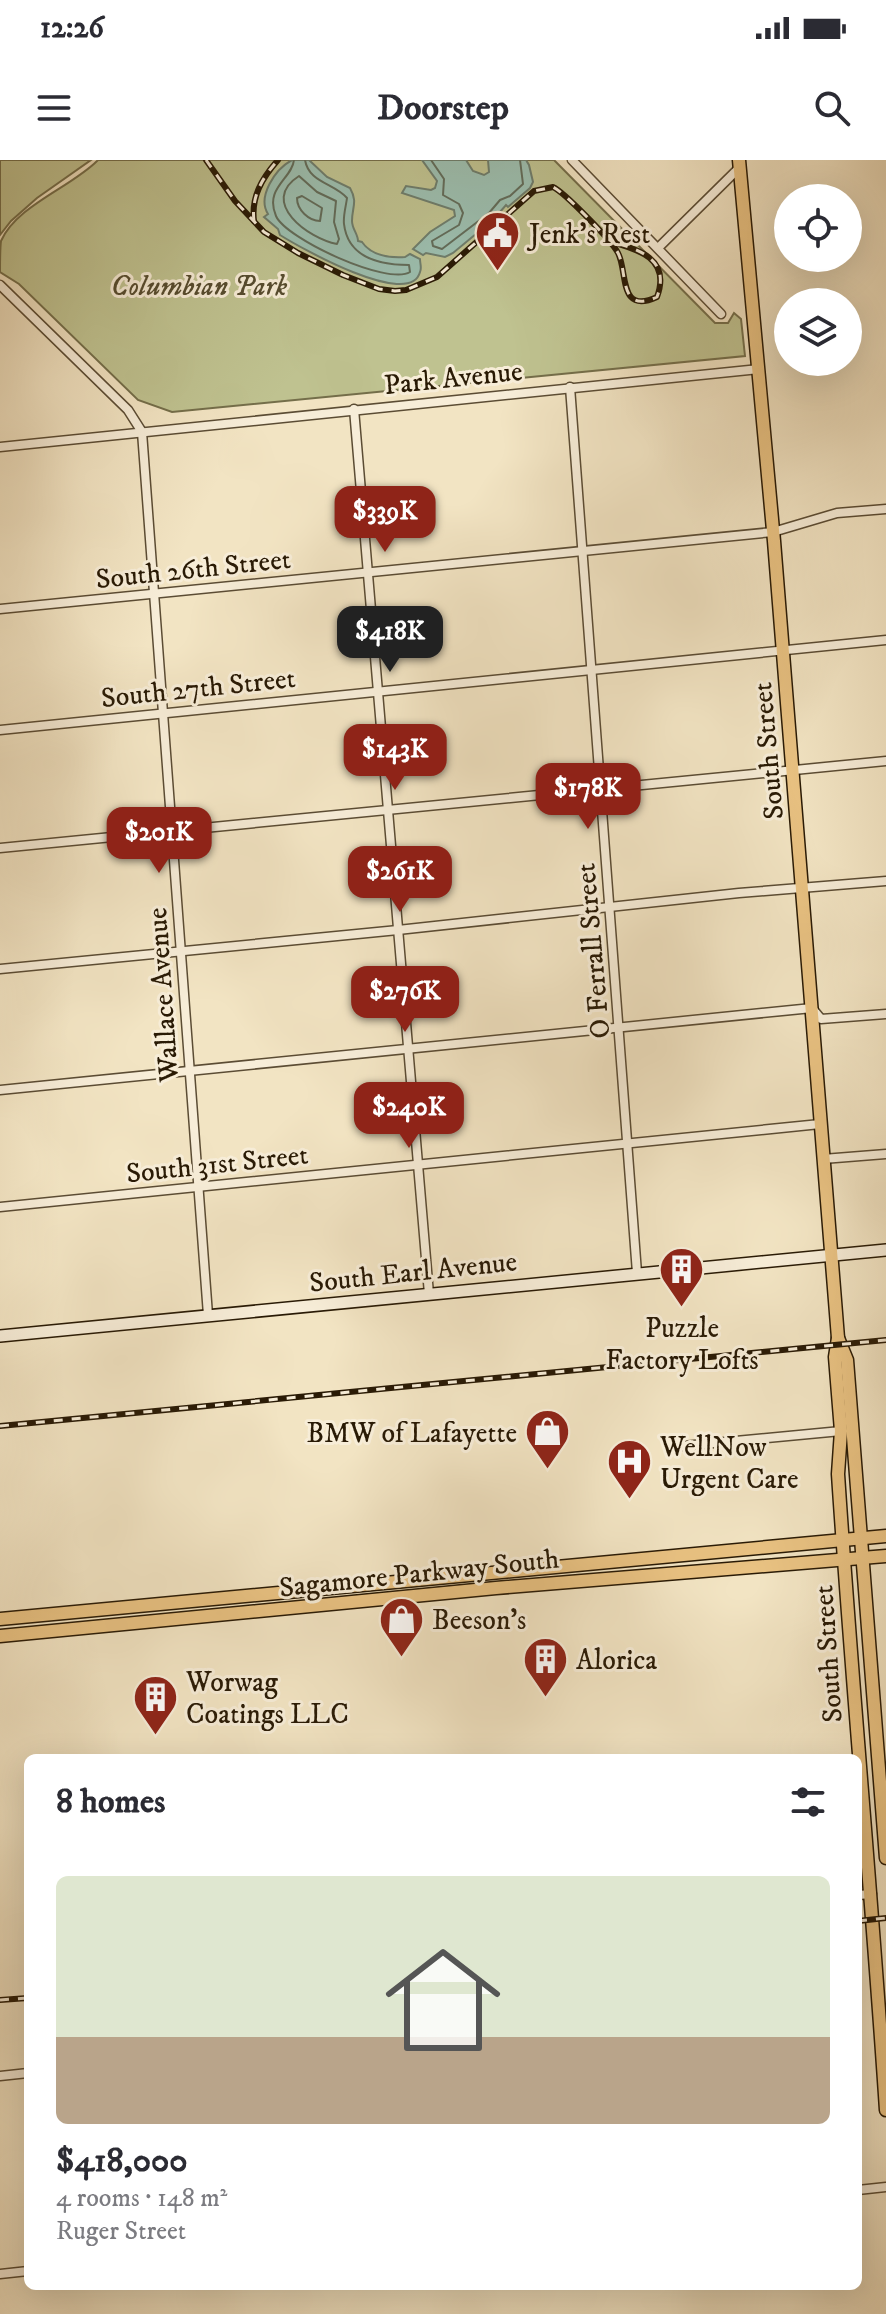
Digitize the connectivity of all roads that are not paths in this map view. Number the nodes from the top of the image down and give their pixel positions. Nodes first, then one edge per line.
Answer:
1 (572, 160) edge
2 (739, 164) edge
3 (658, 248) junction
4 (0, 285) edge
5 (721, 314) dead end
6 (759, 369) junction
7 (570, 387) junction
8 (354, 409) junction
9 (146, 431) junction
10 (0, 447) edge
11 (886, 509) edge
12 (773, 532) junction
13 (583, 550) junction
14 (368, 572) junction
15 (154, 595) junction
16 (0, 609) edge
17 (886, 640) edge
18 (783, 650) junction
19 (592, 669) junction
20 (378, 691) junction
21 (163, 713) junction
22 (0, 730) edge
23 (886, 761) edge
24 (793, 768) junction
25 (601, 788) junction
26 (388, 809) junction
27 (172, 832) junction
28 (0, 848) edge
29 (886, 881) edge
30 (802, 888) junction
31 (610, 907) junction
32 (398, 930) junction
33 (181, 951) junction
34 (0, 969) edge
35 (812, 1008) junction
36 (886, 1014) edge
37 (620, 1027) junction
38 (408, 1050) junction
39 (190, 1071) junction
40 (0, 1090) edge
41 (820, 1124) junction
42 (627, 1144) junction
43 (886, 1154) edge
44 (823, 1159) junction
45 (418, 1165) junction
46 (198, 1187) junction
47 (0, 1207) edge
48 (886, 1250) edge
49 (830, 1256) junction
50 (637, 1273) junction
51 (429, 1294) junction
52 (208, 1315) junction
53 (0, 1336) edge
54 (838, 1338) junction
55 (841, 1431) junction
56 (683, 1446) dead end
57 (886, 1536) edge
58 (860, 1538) junction
59 (842, 1539) junction
60 (886, 1556) edge
61 (861, 1558) junction
62 (844, 1560) junction
63 (0, 1619) edge
64 (0, 1636) edge
65 (858, 1754) edge
66 (862, 1825) edge
67 (886, 1858) edge
68 (865, 1894) edge
69 (882, 1996) edge
70 (24, 2073) edge
71 (0, 2076) edge
72 (886, 2110) edge
73 (886, 2187) edge
74 (862, 2190) edge
75 (24, 2271) edge
76 (0, 2274) edge

1 - 3 street
2 - 3 street
2 - 6 main road, South Street
3 - 5 street
4 - 9 street
6 - 7 street, Park Avenue
6 - 12 main road, South Street
7 - 8 street, Park Avenue
7 - 13 street, O Ferrall Street
8 - 9 street, Park Avenue
8 - 14 street
9 - 10 street, Park Avenue
9 - 15 street, Wallace Avenue
11 - 12 street, South 26th Street
12 - 13 street, South 26th Street
12 - 18 main road, South Street
13 - 14 street, South 26th Street
13 - 19 street, O Ferrall Street
14 - 15 street, South 26th Street
14 - 20 street
15 - 16 street, South 26th Street
15 - 21 street, Wallace Avenue
17 - 18 street, South 27th Street
18 - 19 street, South 27th Street
18 - 24 main road, South Street
19 - 20 street, South 27th Street
19 - 25 street, O Ferrall Street
20 - 21 street, South 27th Street
20 - 26 street
21 - 22 street, South 27th Street
21 - 27 street, Wallace Avenue
23 - 24 street
24 - 25 street
24 - 30 main road, South Street
25 - 26 street
25 - 31 street, O Ferrall Street
26 - 27 street
26 - 32 street
27 - 28 street
27 - 33 street, Wallace Avenue
29 - 30 street
30 - 31 street
30 - 35 main road, South Street
31 - 32 street
31 - 37 street, O Ferrall Street
32 - 33 street
32 - 38 street
33 - 34 street
33 - 39 street, Wallace Avenue
35 - 36 street
35 - 37 street
35 - 41 main road, South Street
37 - 38 street
37 - 42 street, O Ferrall Street
38 - 39 street
38 - 45 street
39 - 40 street
39 - 46 street, Wallace Avenue
41 - 42 street, South 31st Street
41 - 44 main road, South Street
42 - 45 street, South 31st Street
42 - 50 street, O Ferrall Street
43 - 44 street
44 - 49 main road, South Street
45 - 46 street, South 31st Street
45 - 51 street
46 - 47 street, South 31st Street
46 - 52 street, Wallace Avenue
48 - 49 street, South Earl Avenue
49 - 50 street, South Earl Avenue
49 - 54 main road, South Street
50 - 51 street, South Earl Avenue
51 - 52 street, South Earl Avenue
52 - 53 street, South Earl Avenue
54 - 55 main road, South Street
54 - 58 main road, South Street
55 - 56 street
55 - 59 main road, South Street
57 - 58 main road, Sagamore Parkway South
58 - 59 main road, Sagamore Parkway South
58 - 61 main road, South Street
59 - 62 main road, South Street
59 - 63 main road, Sagamore Parkway South
60 - 61 main road, Sagamore Parkway South
61 - 62 main road, Sagamore Parkway South
61 - 67 main road, South Street
62 - 64 main road, Sagamore Parkway South
62 - 65 main road, South Street
66 - 68 main road, South Street
68 - 69 main road, South Street
69 - 72 main road, South Street
70 - 71 street
73 - 74 street
75 - 76 street

